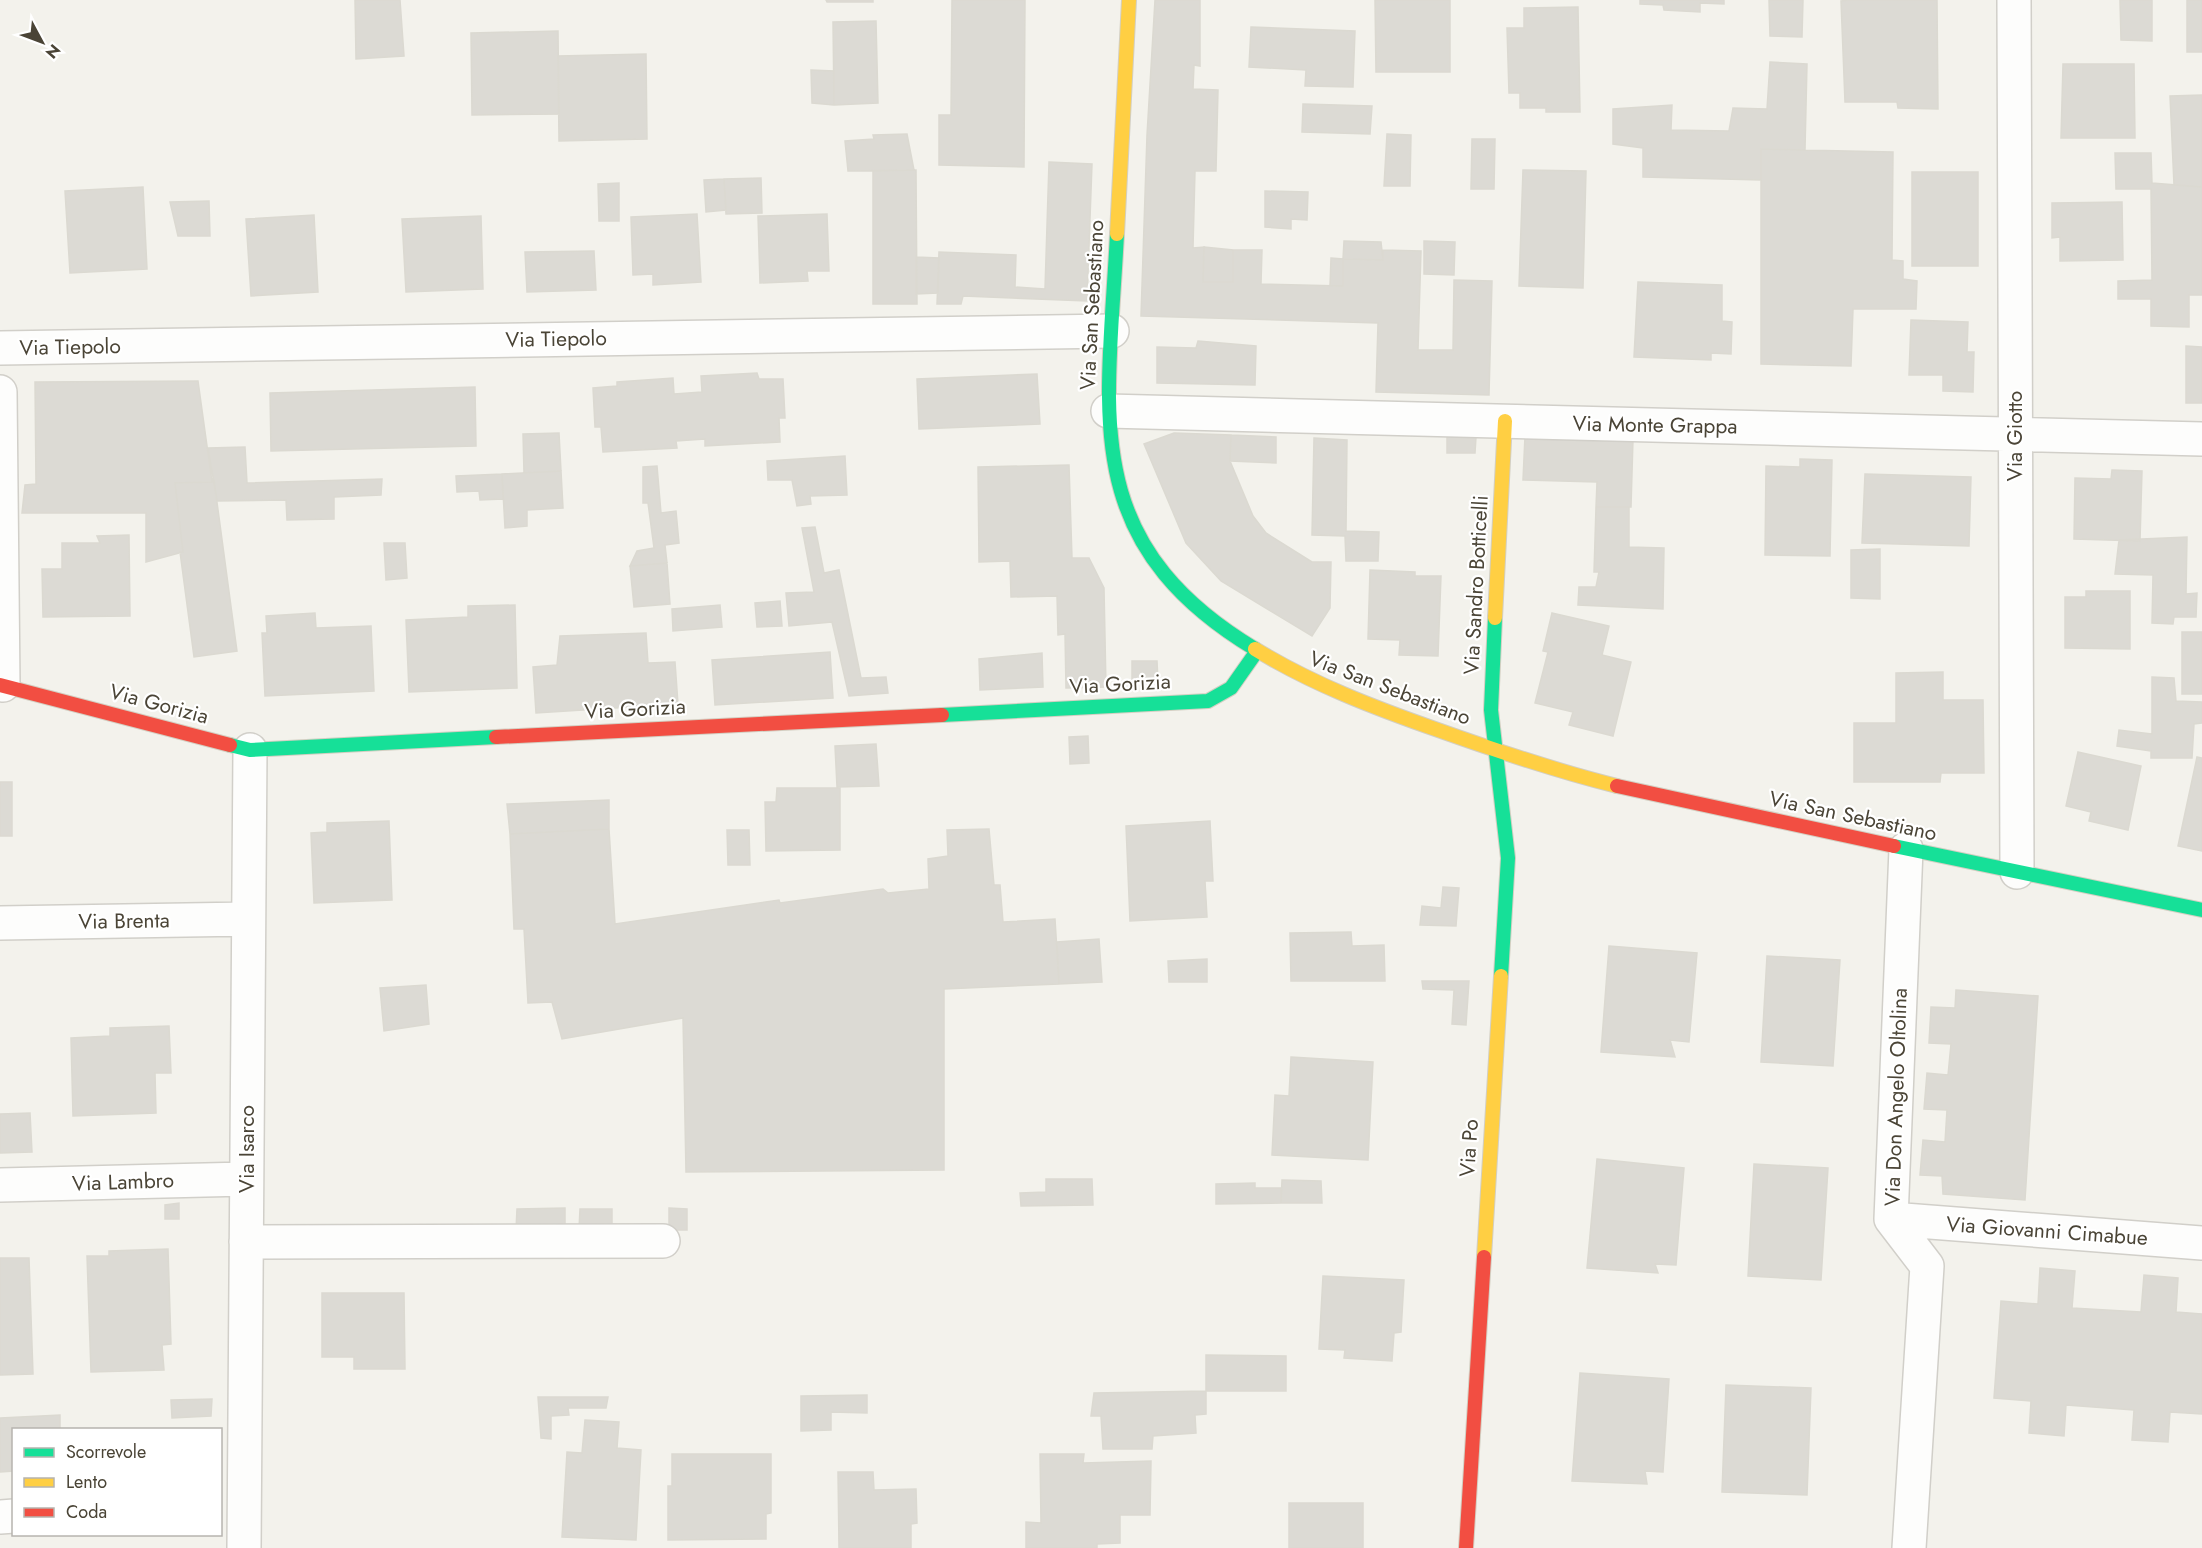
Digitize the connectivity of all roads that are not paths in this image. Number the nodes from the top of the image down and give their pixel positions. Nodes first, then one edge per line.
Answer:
1 (1129, 0) edge
2 (2014, 0) edge
3 (1112, 331) junction
4 (0, 348) edge
5 (0, 392) edge
6 (1108, 411) junction
7 (1505, 421) junction
8 (2015, 434) junction
9 (2202, 439) edge
10 (1257, 651) junction
11 (2, 685) edge
12 (250, 750) junction
13 (1496, 751) junction
14 (1906, 849) junction
15 (2017, 872) junction
16 (2202, 910) edge
17 (248, 919) junction
18 (0, 922) edge
19 (246, 1179) junction
20 (0, 1185) edge
21 (1891, 1219) junction
22 (663, 1241) dead end
23 (246, 1242) junction
24 (2202, 1243) edge
25 (232, 1503) edge
26 (244, 1548) edge
27 (1466, 1548) edge
28 (1909, 1548) edge

1 - 3 street, Via San Sebastiano
2 - 8 street, Via Giotto
3 - 4 street, Via Tiepolo
3 - 6 street, Via San Sebastiano
5 - 11 street
6 - 7 street, Via Monte Grappa
6 - 10 street, Via San Sebastiano
7 - 8 street, Via Monte Grappa
7 - 13 street, Via Sandro Botticelli
8 - 9 street, Via Monte Grappa
8 - 15 street, Via Giotto
10 - 12 street, Via Gorizia
10 - 13 street, Via San Sebastiano
11 - 12 street, Via Gorizia
12 - 17 street, Via Isarco
13 - 14 street, Via San Sebastiano
13 - 27 street, Via Po
14 - 15 street, Via San Sebastiano
14 - 21 street, Via Don Angelo Oltolina
15 - 16 street, Via San Sebastiano
17 - 18 street, Via Brenta
17 - 19 street, Via Isarco
19 - 20 street, Via Lambro
19 - 23 street, Via Isarco
21 - 24 street, Via Giovanni Cimabue
21 - 28 street, Via Don Angelo Oltolina
22 - 23 street
23 - 25 street, Via Isarco
25 - 26 street, Via Isarco

